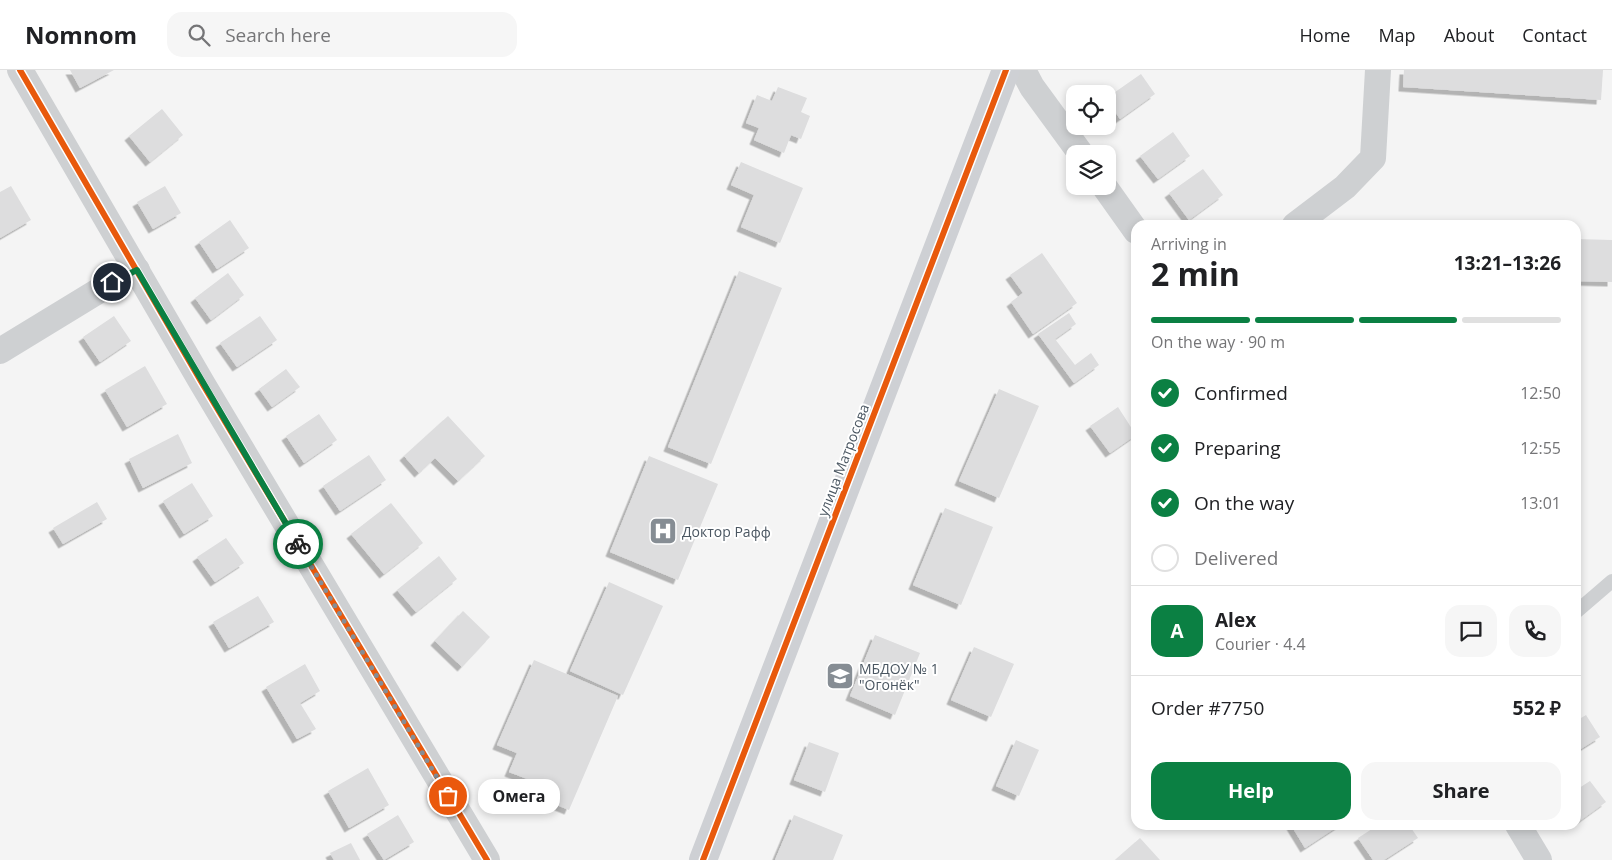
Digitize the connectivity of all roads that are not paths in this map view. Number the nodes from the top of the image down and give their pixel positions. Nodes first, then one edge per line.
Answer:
1 (20, 70) edge
2 (1006, 70) edge
3 (1023, 70) edge
4 (1378, 70) edge
5 (1074, 145) edge
6 (1110, 195) edge
7 (1302, 220) edge
8 (1131, 224) edge
9 (137, 270) junction
10 (0, 351) edge
11 (1612, 581) edge
12 (1581, 608) edge
13 (1521, 830) edge
14 (487, 860) edge
15 (704, 860) edge
16 (1539, 860) edge

1 - 9 street
2 - 15 street, улица Матросова
3 - 5 street
4 - 7 street
6 - 8 street
9 - 10 street
9 - 14 street
11 - 12 lane
13 - 16 street

